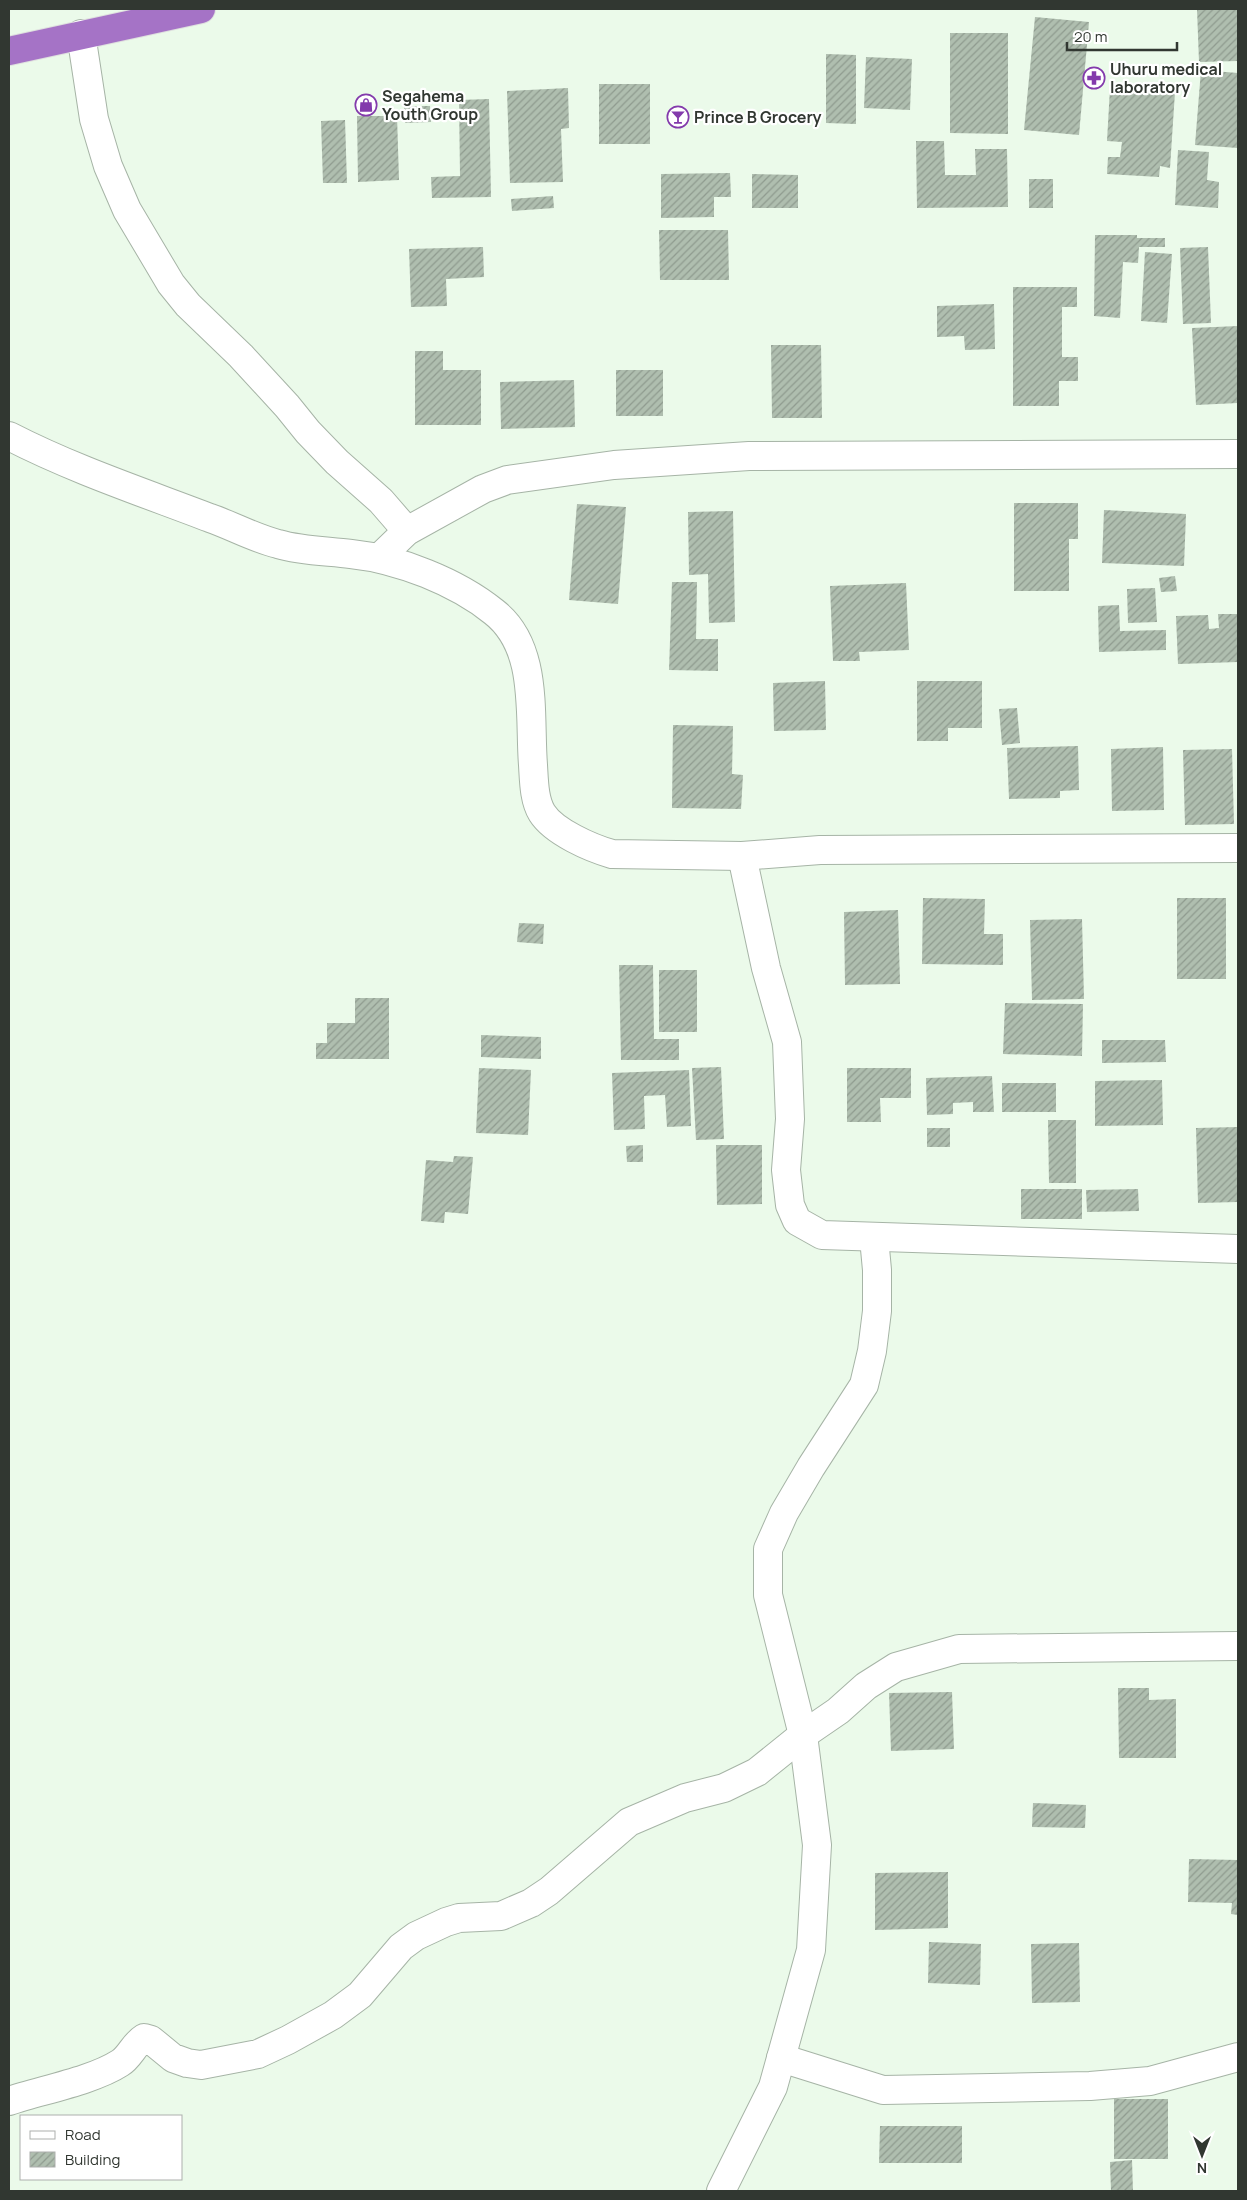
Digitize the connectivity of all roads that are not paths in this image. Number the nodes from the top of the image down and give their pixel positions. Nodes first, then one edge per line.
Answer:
1 (201, 9) edge
2 (81, 34) junction
3 (9, 51) edge
4 (9, 436) edge
5 (1238, 454) edge
6 (407, 531) junction
7 (379, 558) junction
8 (1238, 848) edge
9 (742, 856) junction
10 (874, 1238) junction
11 (1238, 1248) edge
12 (1238, 1646) edge
13 (803, 1735) junction
14 (1238, 2057) edge
15 (781, 2058) junction
16 (9, 2101) edge
17 (721, 2191) edge

1 - 2 highway
2 - 3 highway
2 - 6 street
4 - 7 street
5 - 6 street
6 - 7 street
7 - 9 street
8 - 9 street
9 - 10 street
10 - 11 street
10 - 13 street
12 - 13 street
13 - 15 street
13 - 16 street
14 - 15 street
15 - 17 street

